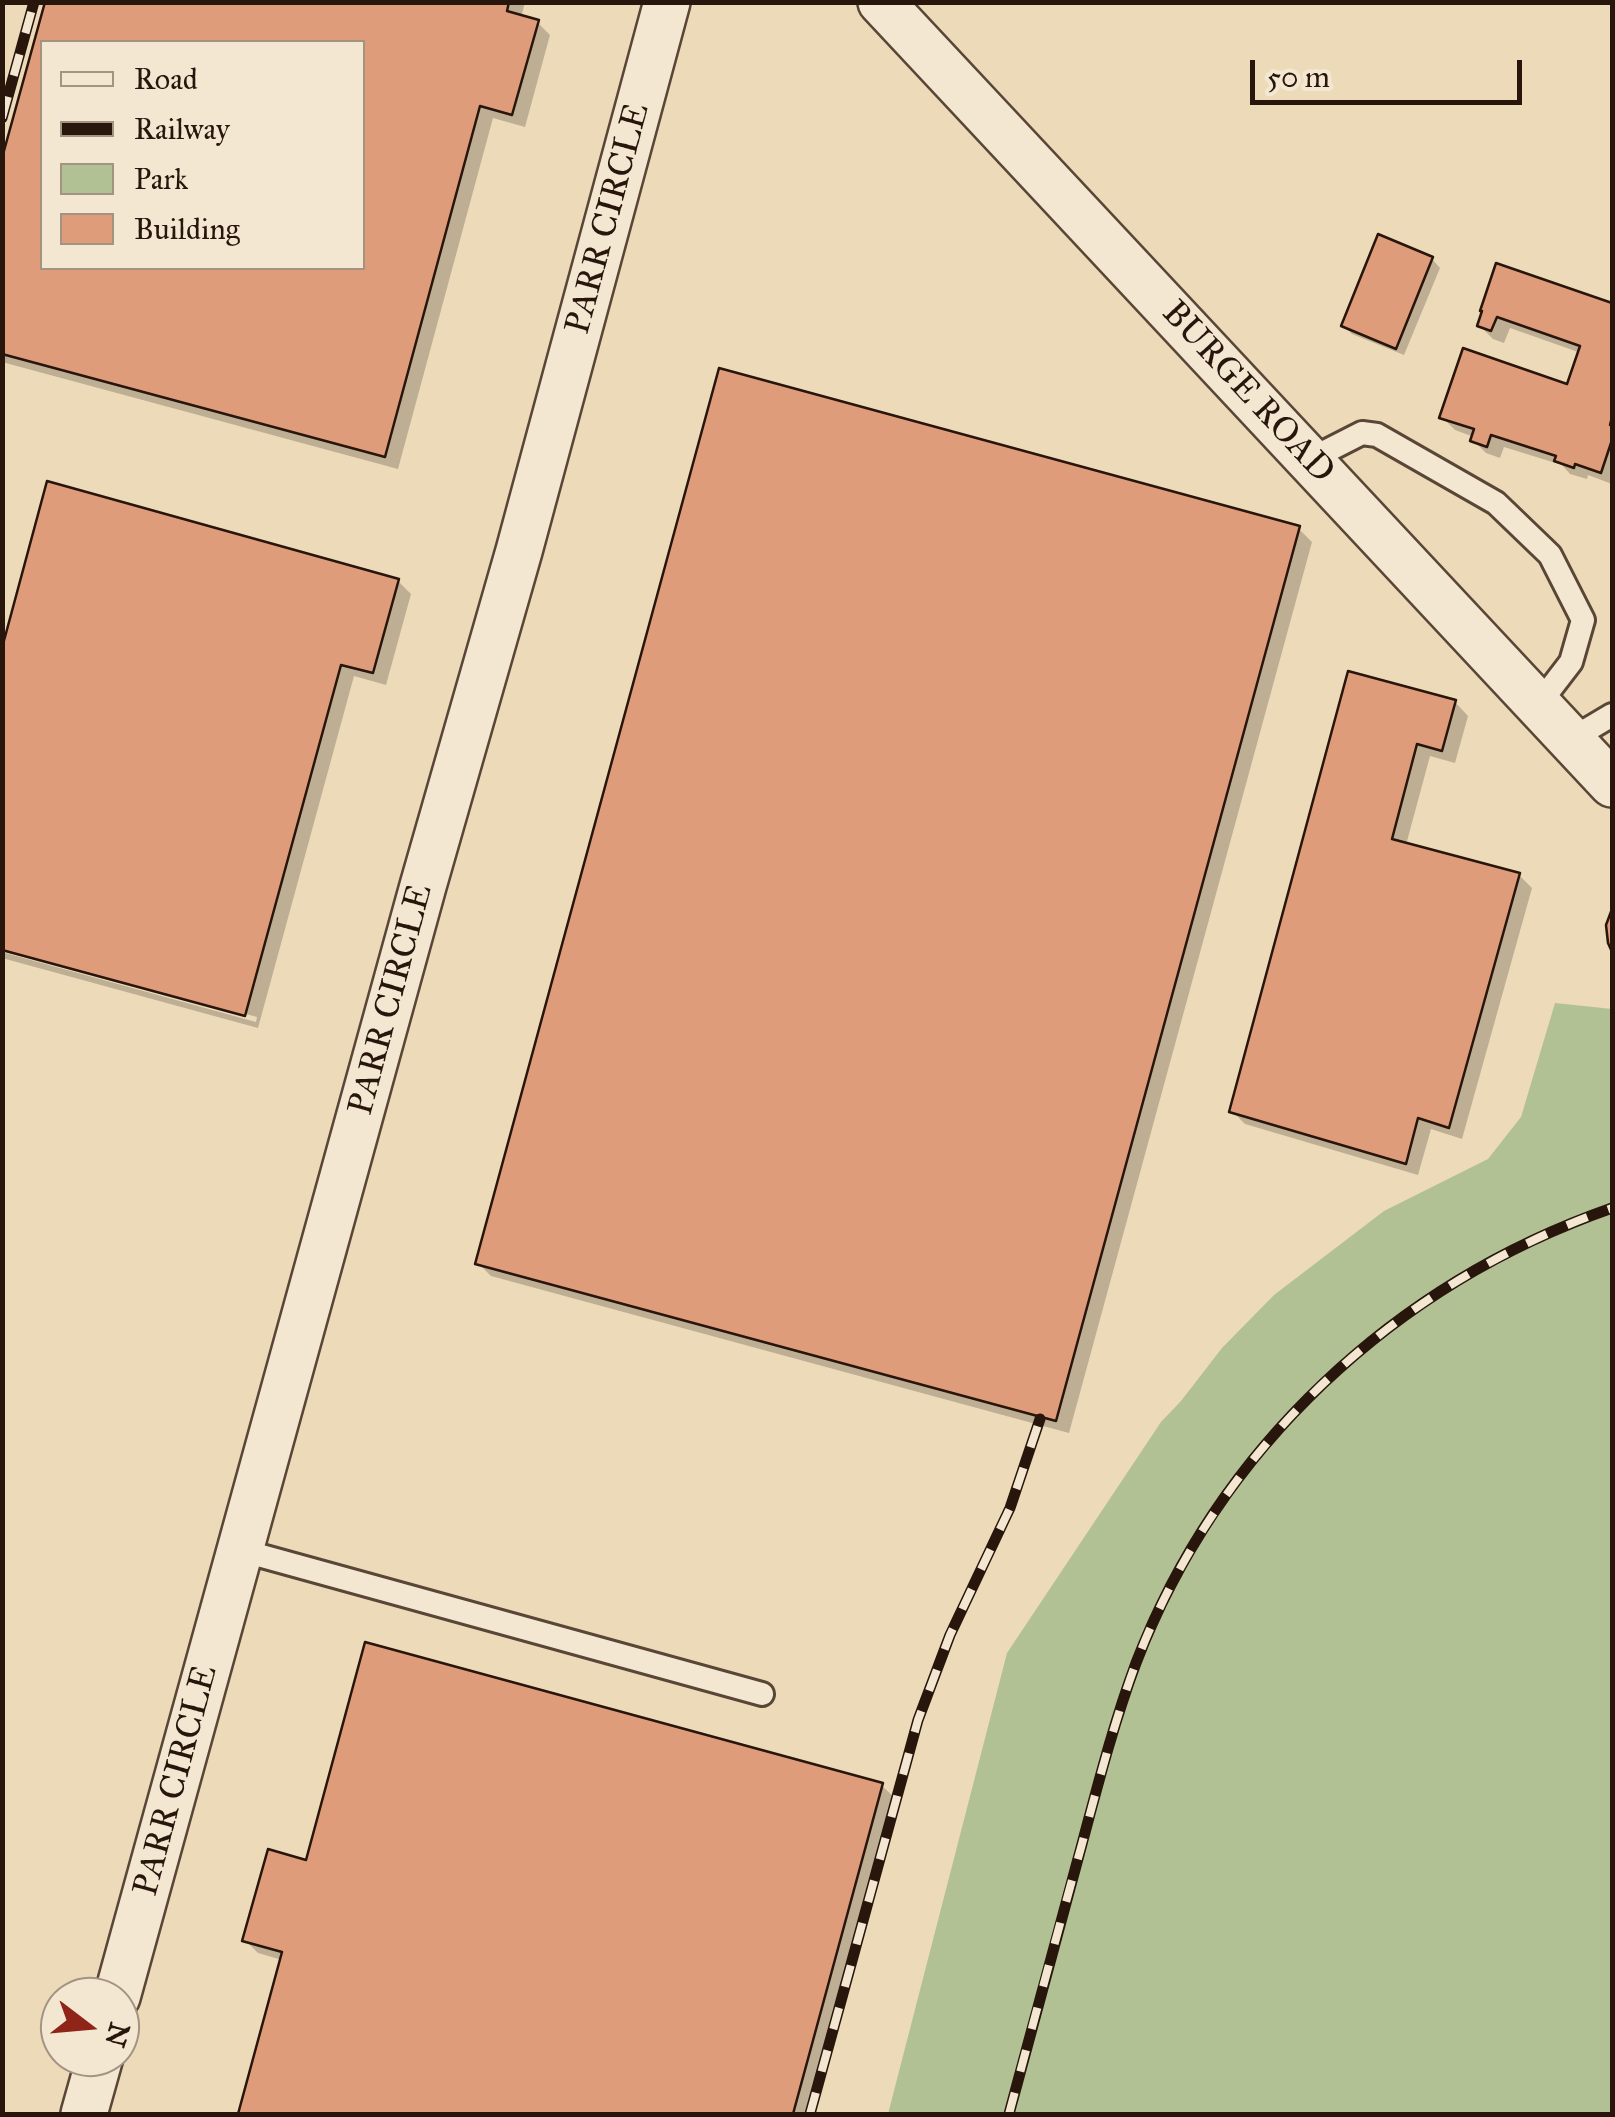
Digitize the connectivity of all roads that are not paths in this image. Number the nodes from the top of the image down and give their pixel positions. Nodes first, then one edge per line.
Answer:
1 (668, 2) edge
2 (881, 2) edge
3 (1309, 460) junction
4 (1538, 705) junction
5 (1612, 716) edge
6 (1570, 740) junction
7 (1612, 784) edge
8 (240, 1550) junction
9 (762, 1694) dead end
10 (123, 1977) edge
11 (94, 2077) edge
12 (84, 2114) edge

1 - 8 street, PARR CIRCLE
2 - 3 street, BURGE ROAD
3 - 4 street, BURGE ROAD
3 - 4 lane
4 - 6 street, BURGE ROAD
5 - 6 lane
6 - 7 street, BURGE ROAD
8 - 9 lane
8 - 10 street, PARR CIRCLE
11 - 12 street

